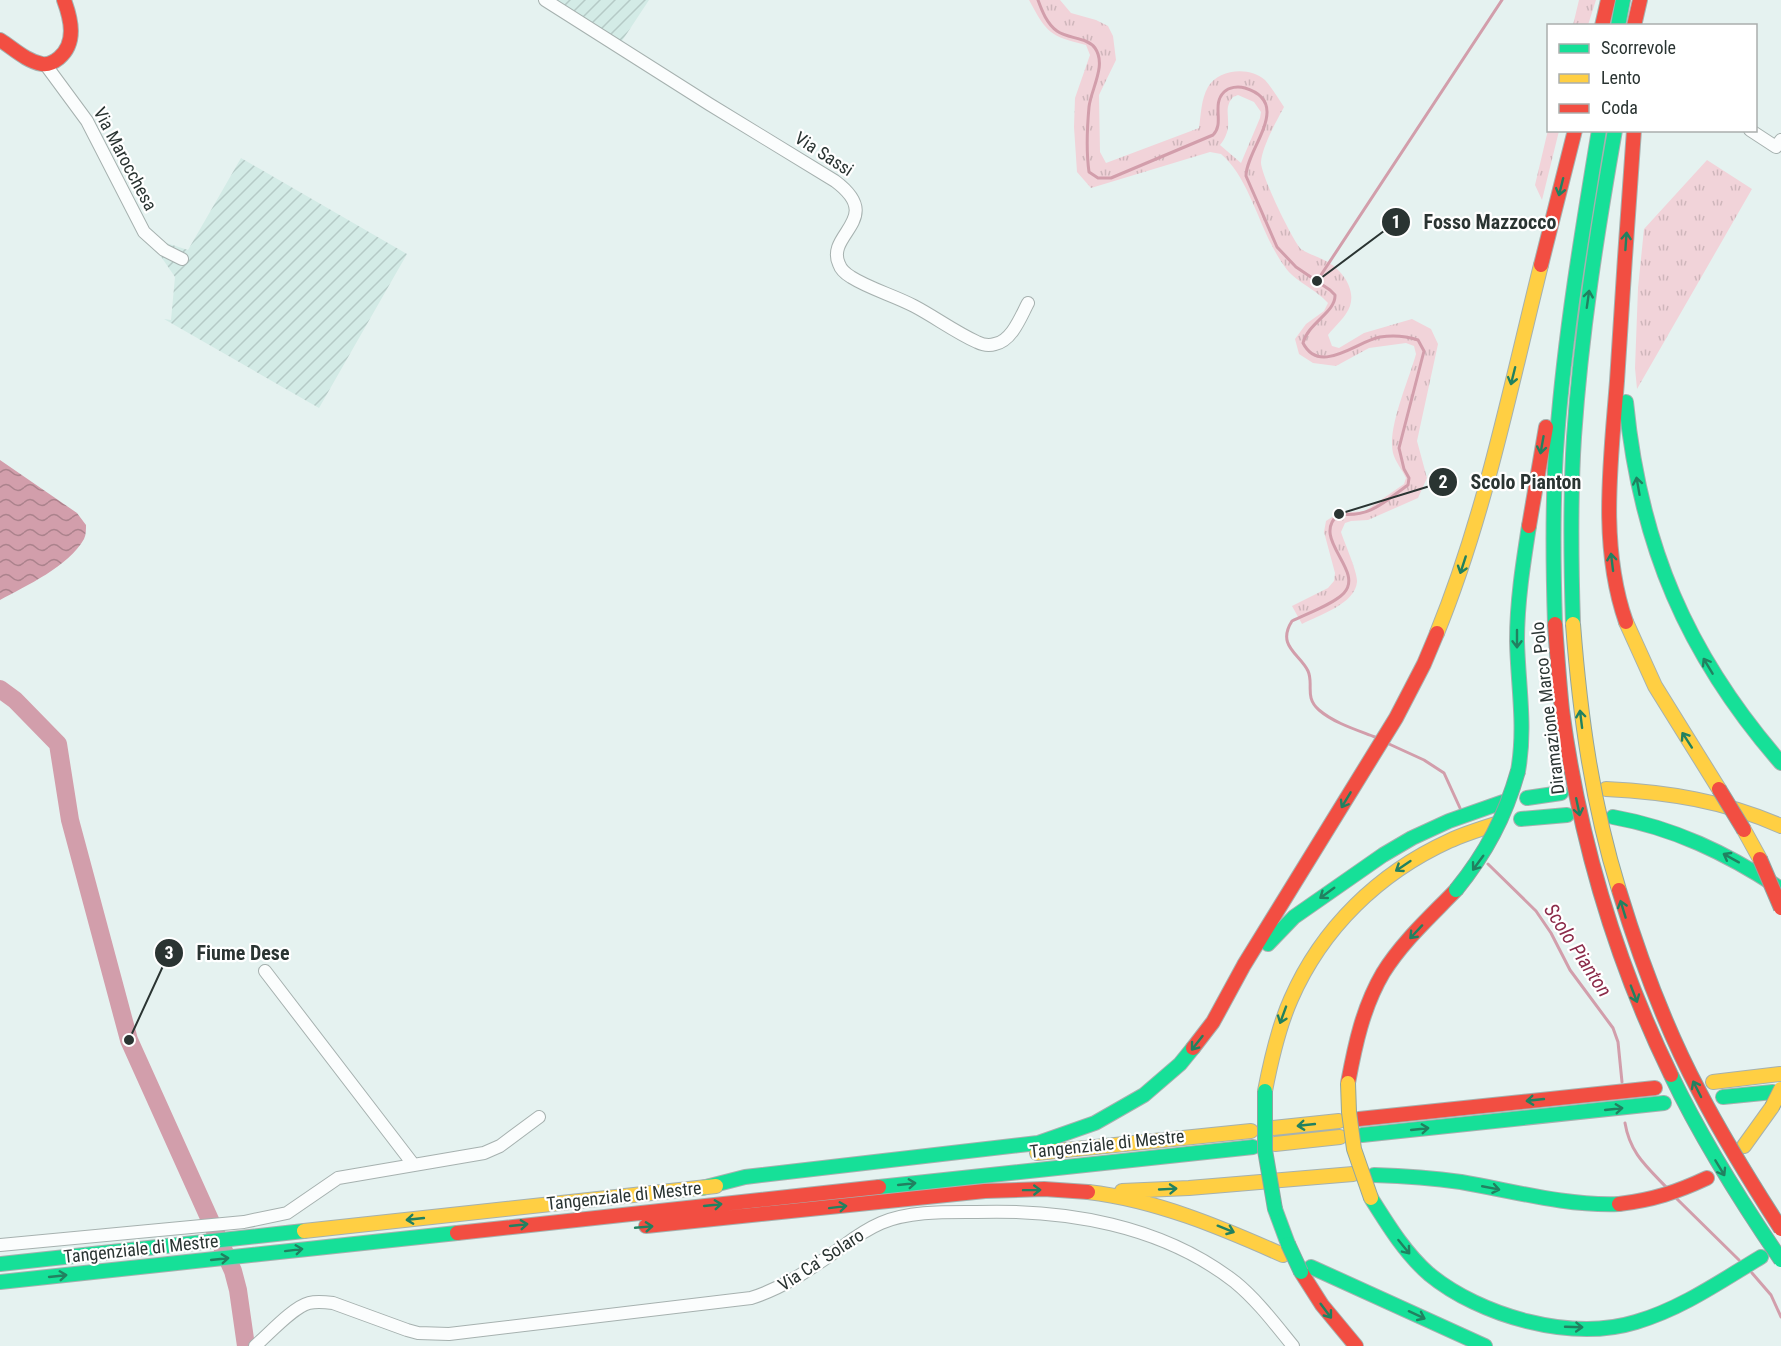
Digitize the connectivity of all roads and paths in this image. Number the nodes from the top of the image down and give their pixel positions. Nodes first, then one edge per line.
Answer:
1 (64, 0) edge
2 (545, 0) edge
3 (1608, 0) edge
4 (1623, 0) edge
5 (1640, 0) edge
6 (1650, 0) edge
7 (1602, 24) edge
8 (1618, 24) edge
9 (1634, 24) edge
10 (1646, 24) edge
11 (0, 40) edge
12 (41, 63) junction
13 (1574, 132) edge
14 (1615, 132) edge
15 (1634, 132) edge
16 (1753, 132) edge
17 (1598, 137) edge
18 (1781, 140) edge
19 (182, 259) dead end
20 (1028, 303) dead end
21 (1568, 327) junction
22 (1619, 341) junction
23 (1781, 764) edge
24 (1606, 789) dead end
25 (1561, 793) dead end
26 (1527, 798) dead end
27 (1503, 802) dead end
28 (1567, 815) dead end
29 (1613, 817) dead end
30 (1521, 819) dead end
31 (1496, 824) dead end
32 (1781, 826) edge
33 (1781, 889) edge
34 (1781, 908) edge
35 (265, 971) dead end
36 (1229, 995) junction
37 (1780, 1074) edge
38 (1713, 1082) dead end
39 (1655, 1088) dead end
40 (1777, 1090) edge
41 (1723, 1097) dead end
42 (1664, 1103) dead end
43 (539, 1117) dead end
44 (1359, 1119) dead end
45 (1339, 1121) dead end
46 (1273, 1128) dead end
47 (1251, 1131) dead end
48 (1362, 1135) dead end
49 (1340, 1137) dead end
50 (1275, 1144) dead end
51 (1744, 1146) dead end
52 (1252, 1147) dead end
53 (413, 1164) junction
54 (1353, 1174) dead end
55 (1374, 1175) dead end
56 (1707, 1178) dead end
57 (702, 1188) junction
58 (1088, 1193) junction
59 (1781, 1229) edge
60 (336, 1244) junction
61 (0, 1245) edge
62 (1286, 1249) junction
63 (1761, 1257) dead end
64 (1781, 1260) edge
65 (0, 1264) edge
66 (1306, 1270) junction
67 (0, 1282) edge
68 (255, 1346) edge
69 (1293, 1346) edge
70 (1356, 1346) edge
71 (1485, 1346) edge

1 - 12 main road
2 - 20 street, Via Sassi
3 - 7 main road
4 - 8 main road
5 - 9 main road
6 - 10 main road
11 - 12 main road, Via Marocchesa
12 - 19 street, Via Marocchesa
13 -> 36 main road
59 -> 14 main road, Diramazione Marco Polo, bridge
22 -> 15 main road
16 - 18 street
17 - 21 main road, Diramazione Marco Polo
21 -> 63 main road, bridge
21 -> 64 main road, Diramazione Marco Polo, bridge
23 -> 22 main road
34 -> 22 main road, bridge
24 - 32 main road
25 - 26 main road
27 -> 36 main road
28 - 30 main road
33 -> 29 main road
31 -> 62 main road, bridge
35 - 53 street
36 -> 57 main road
37 - 38 main road
39 -> 44 main road
40 - 41 main road
40 - 51 main road, bridge
48 -> 42 main road
43 - 53 street
45 -> 46 main road
47 - 57 main road, Tangenziale di Mestre
49 - 50 main road
60 -> 52 main road, Tangenziale di Mestre
53 - 61 street
58 -> 54 main road
55 -> 56 main road
57 -> 65 main road, Tangenziale di Mestre
60 -> 58 main road
58 -> 62 main road
67 -> 60 main road, Tangenziale di Mestre
62 - 66 main road, bridge
66 -> 70 main road
66 -> 71 main road
68 - 69 street, Via Ca' Solaro

